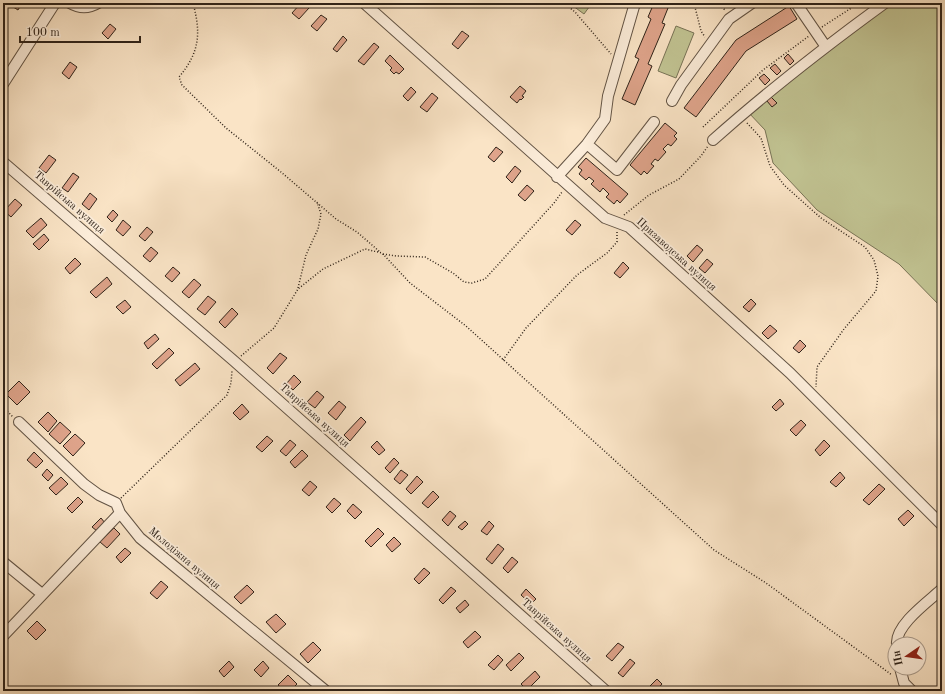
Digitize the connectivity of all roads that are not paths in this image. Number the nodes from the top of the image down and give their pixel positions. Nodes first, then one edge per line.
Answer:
1 (55, 3) edge
2 (70, 3) edge
3 (98, 3) edge
4 (364, 3) edge
5 (636, 3) edge
6 (752, 3) edge
7 (796, 3) edge
8 (885, 3) edge
9 (826, 47) junction
10 (3, 84) edge
11 (672, 102) dead end
12 (654, 122) dead end
13 (713, 140) road end
14 (588, 144) junction
15 (3, 162) edge
16 (560, 180) junction
17 (19, 422) road end
18 (120, 514) junction
19 (942, 525) edge
20 (3, 562) edge
21 (942, 589) edge
22 (42, 594) junction
23 (3, 636) edge
24 (898, 636) edge
25 (902, 676) edge
26 (326, 691) edge
27 (606, 691) edge
28 (912, 691) edge

1 - 10 street
2 - 3 street
4 - 16 street, Призаводська вулиця
5 - 14 street
6 - 11 street
7 - 9 street
8 - 9 street
9 - 13 street
12 - 14 street
14 - 16 street
15 - 27 street, Таврійська вулиця
16 - 19 street, Призаводська вулиця
17 - 18 street, Молодіжна вулиця
18 - 22 street
18 - 26 street, Молодіжна вулиця
20 - 22 street
21 - 24 street
22 - 23 street
25 - 28 street

